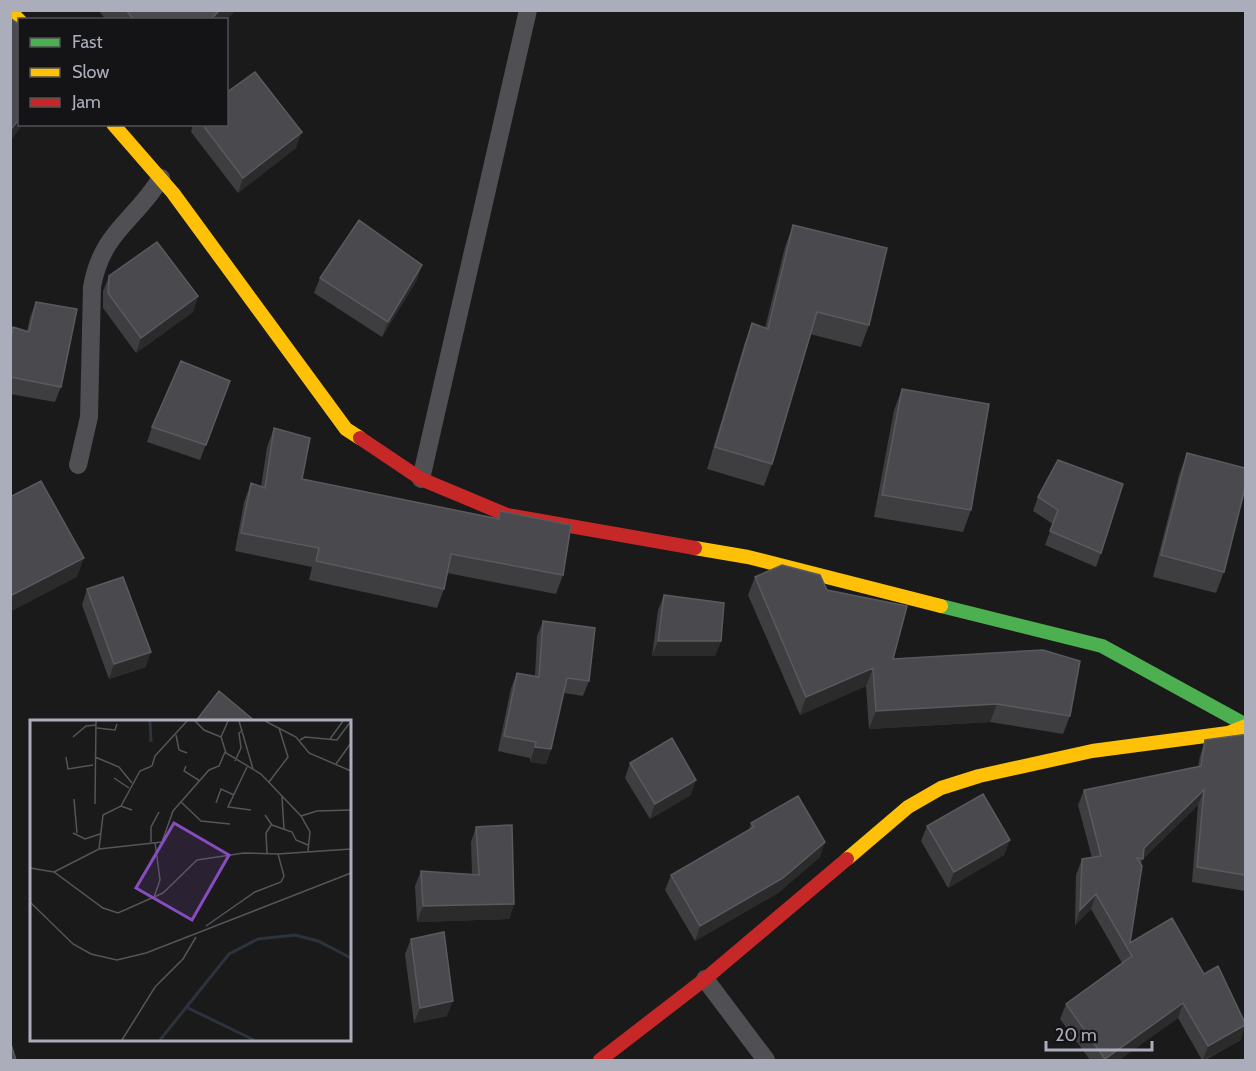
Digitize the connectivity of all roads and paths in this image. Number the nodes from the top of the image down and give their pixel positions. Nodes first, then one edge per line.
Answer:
1 (528, 10) edge
2 (115, 126) edge
3 (161, 178) junction
4 (78, 465) dead end
5 (421, 479) junction
6 (1245, 726) edge
7 (705, 979) junction
8 (600, 1060) edge
9 (766, 1060) edge

1 - 5 lane
2 - 3 main road
3 - 4 lane
3 - 5 main road
5 - 6 main road
6 - 7 main road
7 - 8 main road
7 - 9 lane

